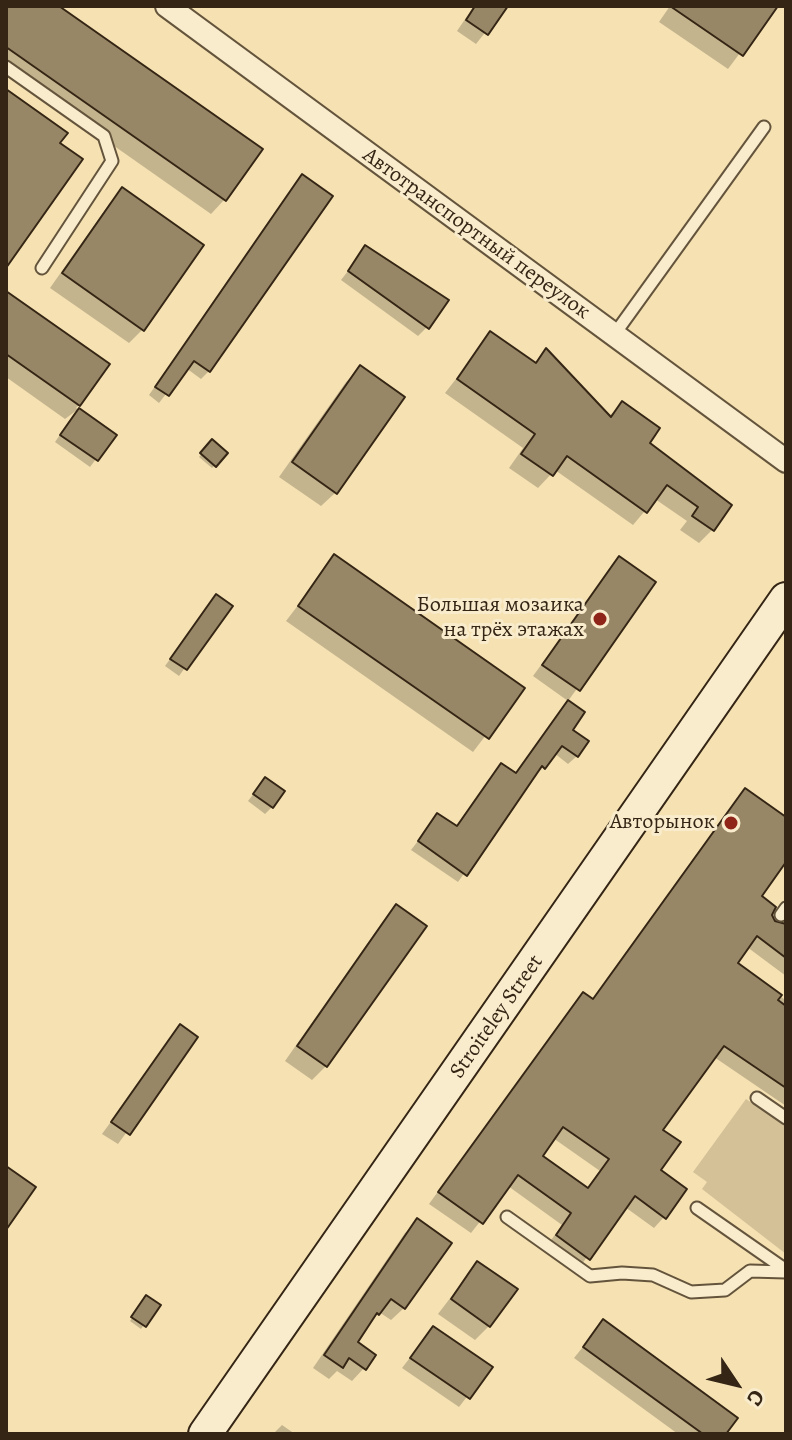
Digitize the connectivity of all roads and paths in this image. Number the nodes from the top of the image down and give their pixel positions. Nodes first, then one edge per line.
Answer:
1 (167, 6) edge
2 (6, 67) edge
3 (764, 127) dead end
4 (42, 268) dead end
5 (614, 335) junction
6 (786, 461) edge
7 (786, 599) edge
8 (757, 1098) dead end
9 (786, 1118) edge
10 (697, 1208) dead end
11 (507, 1217) dead end
12 (786, 1271) edge
13 (205, 1434) edge

1 - 5 street, Автотранспортный переулок
2 - 4 lane
3 - 5 lane
5 - 6 street, Автотранспортный переулок
7 - 13 street, Stroiteley Street
8 - 9 lane
10 - 12 lane
11 - 12 lane

